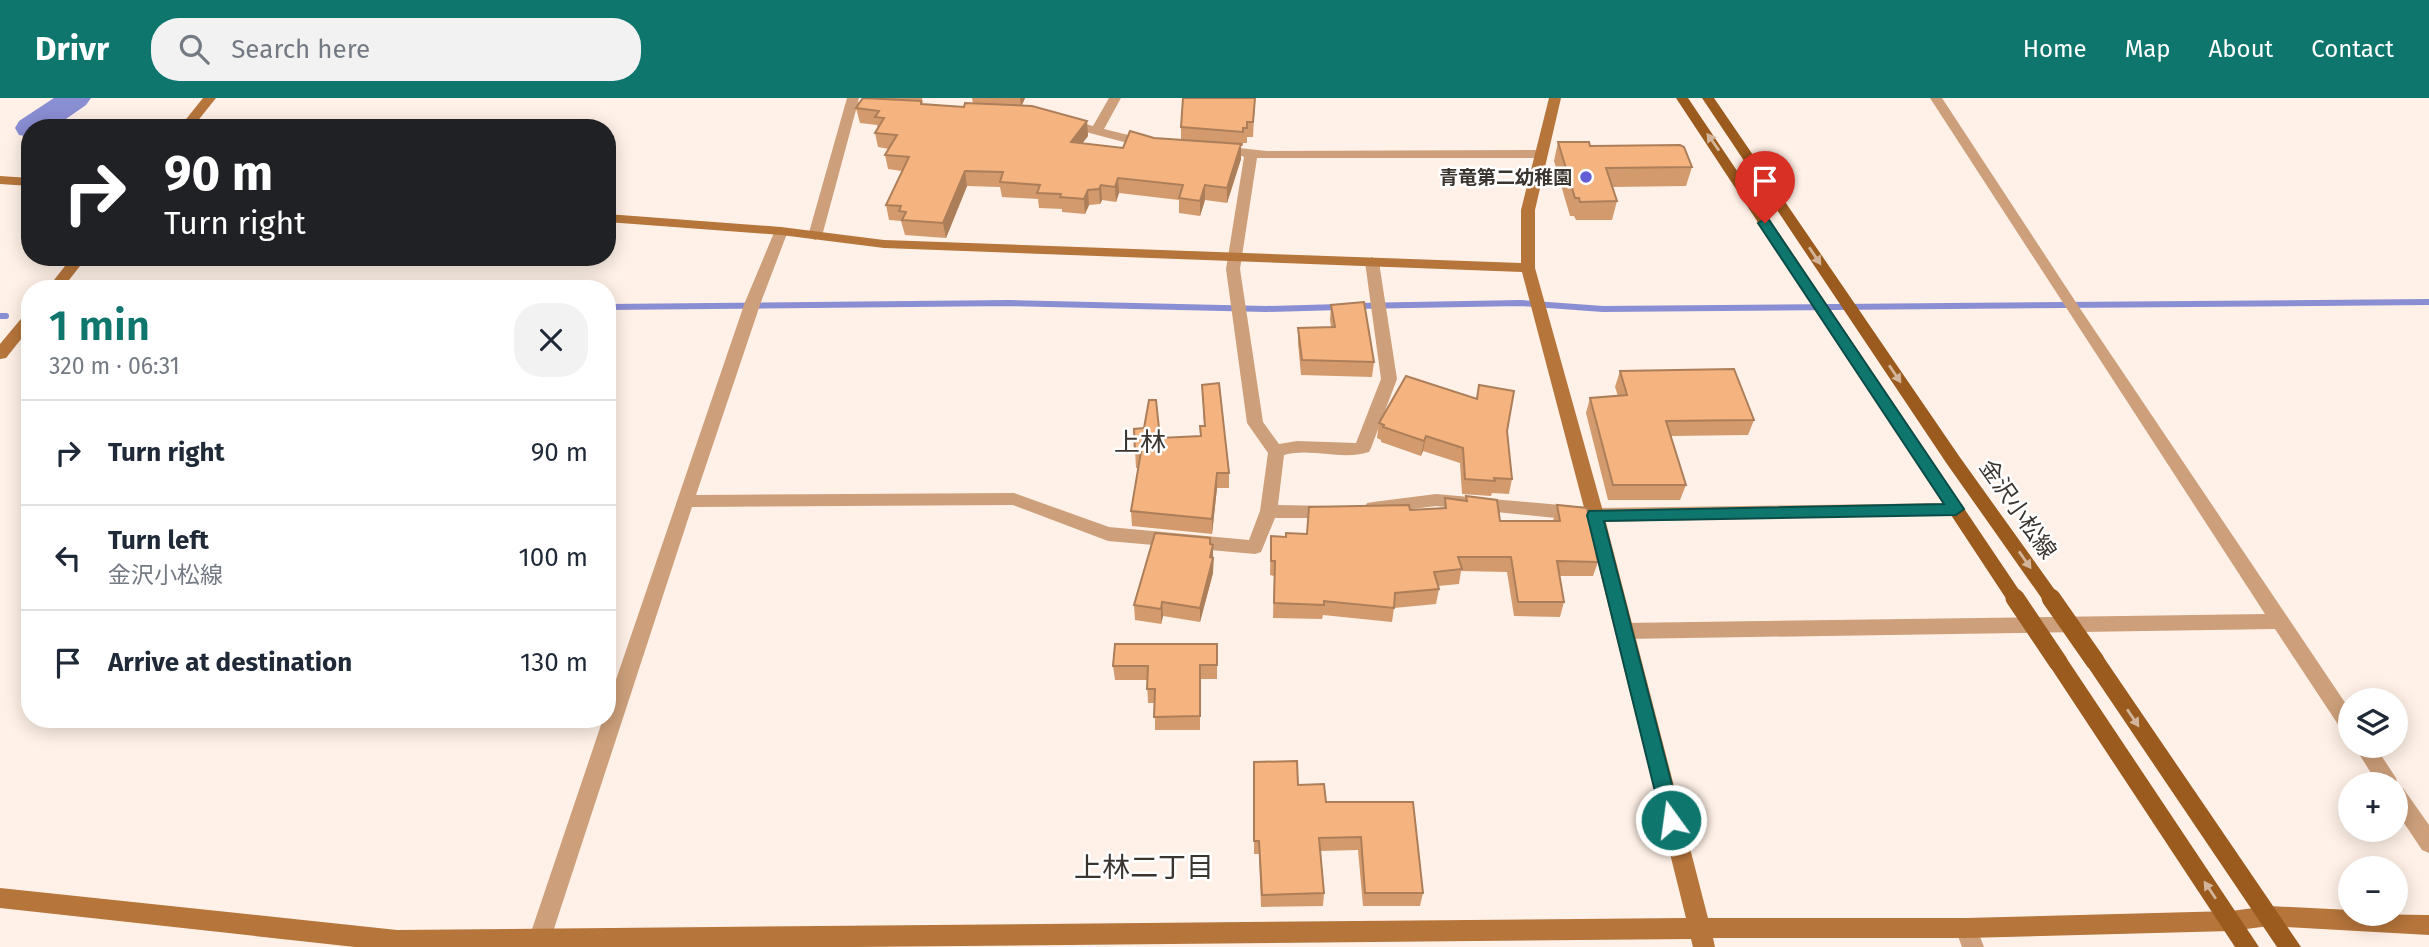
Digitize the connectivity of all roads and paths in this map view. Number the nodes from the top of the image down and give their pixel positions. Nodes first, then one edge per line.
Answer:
1 (210, 98) edge
2 (1115, 98) edge
3 (1555, 98) edge
4 (1682, 98) edge
5 (1707, 98) edge
6 (1936, 98) edge
7 (852, 102) edge
8 (899, 108) edge
9 (1047, 117) edge
10 (192, 119) edge
11 (1097, 130) junction
12 (1168, 147) edge
13 (1223, 151) edge
14 (1251, 153) junction
15 (1539, 154) junction
16 (0, 180) edge
17 (21, 181) edge
18 (616, 219) edge
19 (781, 232) junction
20 (815, 236) junction
21 (1233, 259) junction
22 (1372, 262) junction
23 (72, 266) edge
24 (1528, 268) junction
25 (61, 280) edge
26 (21, 329) edge
27 (0, 354) edge
28 (1276, 452) junction
29 (685, 501) junction
30 (1956, 509) junction
31 (1269, 510) junction
32 (1595, 515) junction
33 (2280, 621) junction
34 (1624, 631) junction
35 (2338, 708) edge
36 (616, 710) edge
37 (610, 728) edge
38 (2408, 811) edge
39 (2429, 843) edge
40 (0, 898) edge
41 (2269, 916) junction
42 (2231, 921) junction
43 (2429, 925) edge
44 (1701, 937) edge
45 (1970, 938) edge
46 (539, 943) edge
47 (2248, 947) edge
48 (2290, 947) edge

1 - 10 street
2 - 11 street
3 - 15 street
30 -> 4 main road
5 -> 41 main road, 金沢小松線, bridge
6 - 33 street
7 - 8 street
7 - 20 street
9 - 11 street
11 - 12 street
13 - 14 street
14 - 15 street
14 - 21 street
15 - 24 street
16 - 17 street
18 - 19 street
19 - 20 street
19 - 29 street
20 - 21 street
21 - 22 street
21 - 28 street
22 - 24 street
22 - 28 street
23 - 25 street
24 - 32 street
26 - 27 street
28 - 31 street
29 - 31 street
29 - 36 street
30 - 32 street
42 -> 30 main road, bridge
31 - 32 street
32 - 34 street
33 - 34 street
33 - 35 street
34 - 44 street
37 - 46 street
38 - 39 street
40 - 46 street
41 - 42 street
41 - 43 street
41 - 48 main road, 金沢小松線
42 - 45 street
42 - 47 main road
44 - 45 street
44 - 46 street

